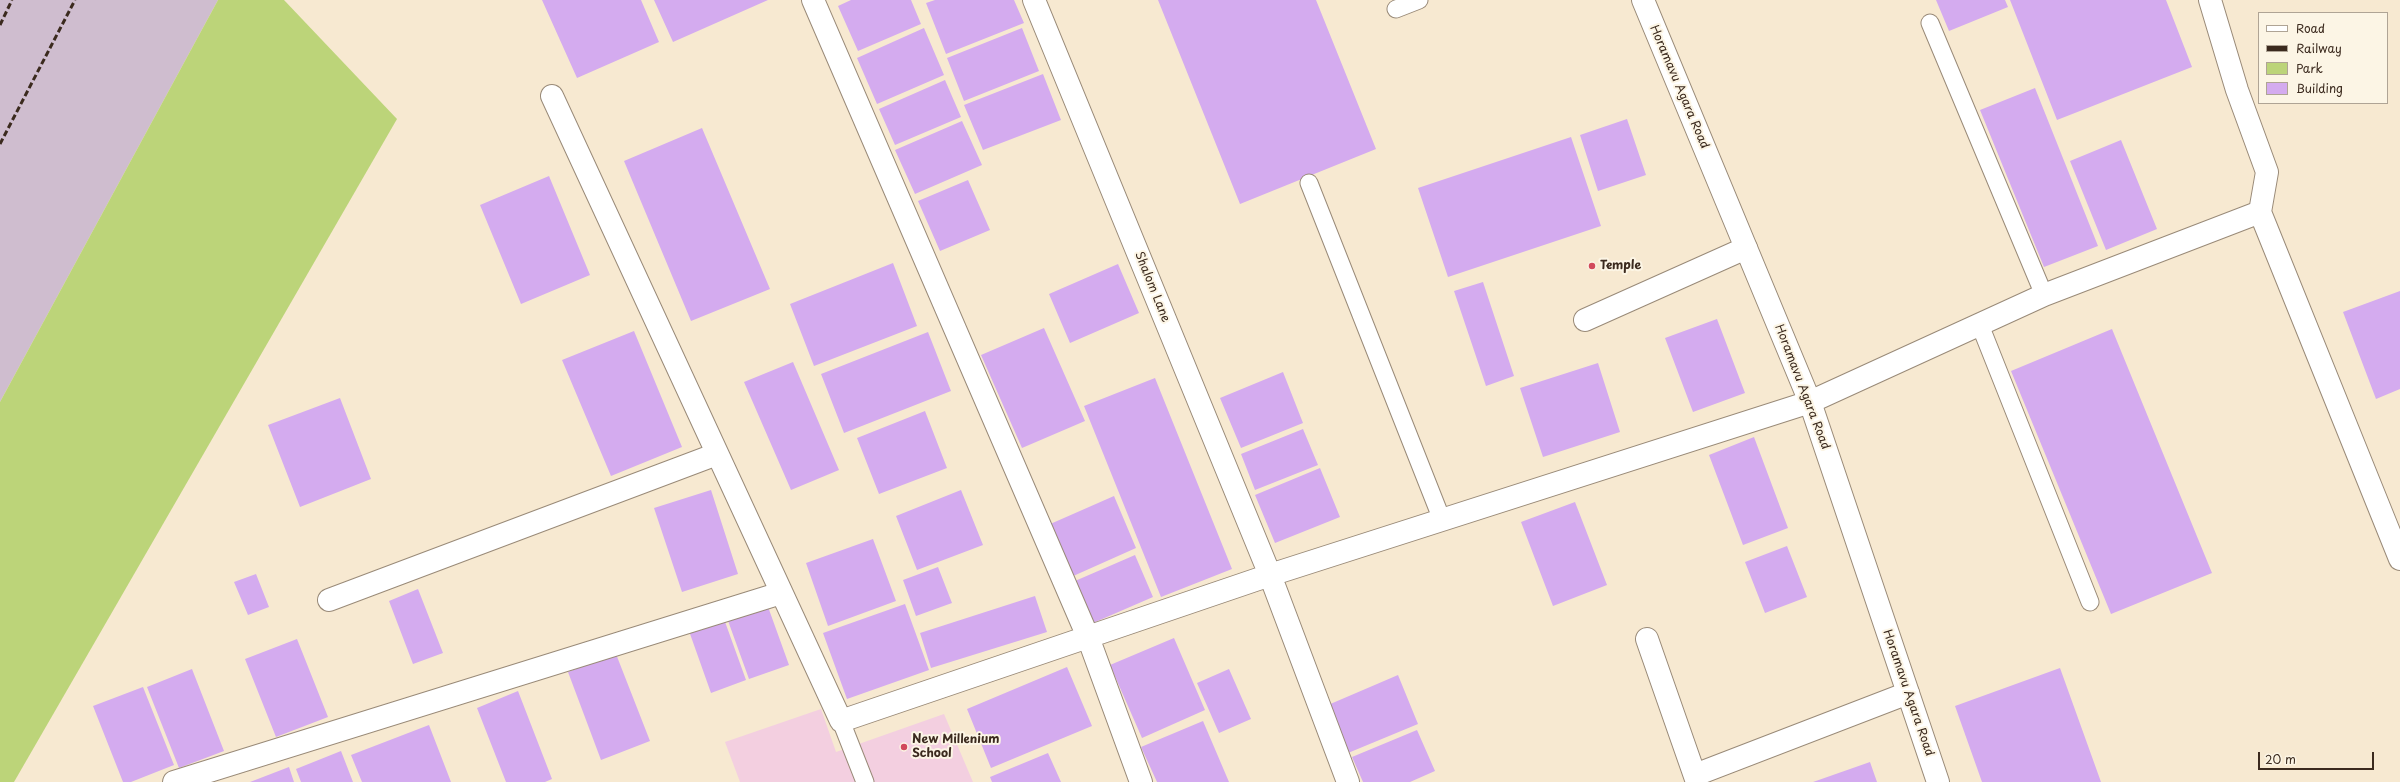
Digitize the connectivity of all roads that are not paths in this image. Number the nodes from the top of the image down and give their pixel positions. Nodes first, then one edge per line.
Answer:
1 (813, 0) edge
2 (1034, 0) edge
3 (1419, 0) edge
4 (1643, 0) edge
5 (2210, 0) edge
6 (1396, 9) dead end
7 (1930, 23) dead end
8 (552, 96) dead end
9 (1309, 183) dead end
10 (2260, 212) junction
11 (1746, 248) junction
12 (2044, 295) junction
13 (1585, 320) dead end
14 (1980, 325) junction
15 (1810, 402) junction
16 (718, 454) junction
17 (1442, 520) junction
18 (2400, 559) edge
19 (1270, 575) junction
20 (781, 593) junction
21 (329, 600) dead end
22 (2090, 602) dead end
23 (1088, 637) junction
24 (1647, 639) dead end
25 (1908, 693) junction
26 (840, 721) junction
27 (1696, 779) edge
28 (174, 782) edge
29 (865, 782) edge
30 (1141, 782) edge
31 (1348, 782) edge
32 (1938, 782) edge

1 - 23 street
2 - 19 street, Shalom Lane
3 - 6 lane
4 - 11 street, Horamavu Agara Road
5 - 10 street
7 - 12 lane
8 - 16 street
9 - 17 lane
10 - 12 street
10 - 18 street
11 - 13 street
11 - 15 street, Horamavu Agara Road
12 - 14 street
14 - 15 street
14 - 22 lane
15 - 17 street
15 - 25 street, Horamavu Agara Road
16 - 20 street
16 - 21 street
17 - 19 street
19 - 23 street
19 - 31 street, Shalom Lane
20 - 26 street
20 - 28 street
23 - 26 street
23 - 30 street
24 - 27 street
25 - 27 street
25 - 32 street, Horamavu Agara Road
26 - 29 lane

